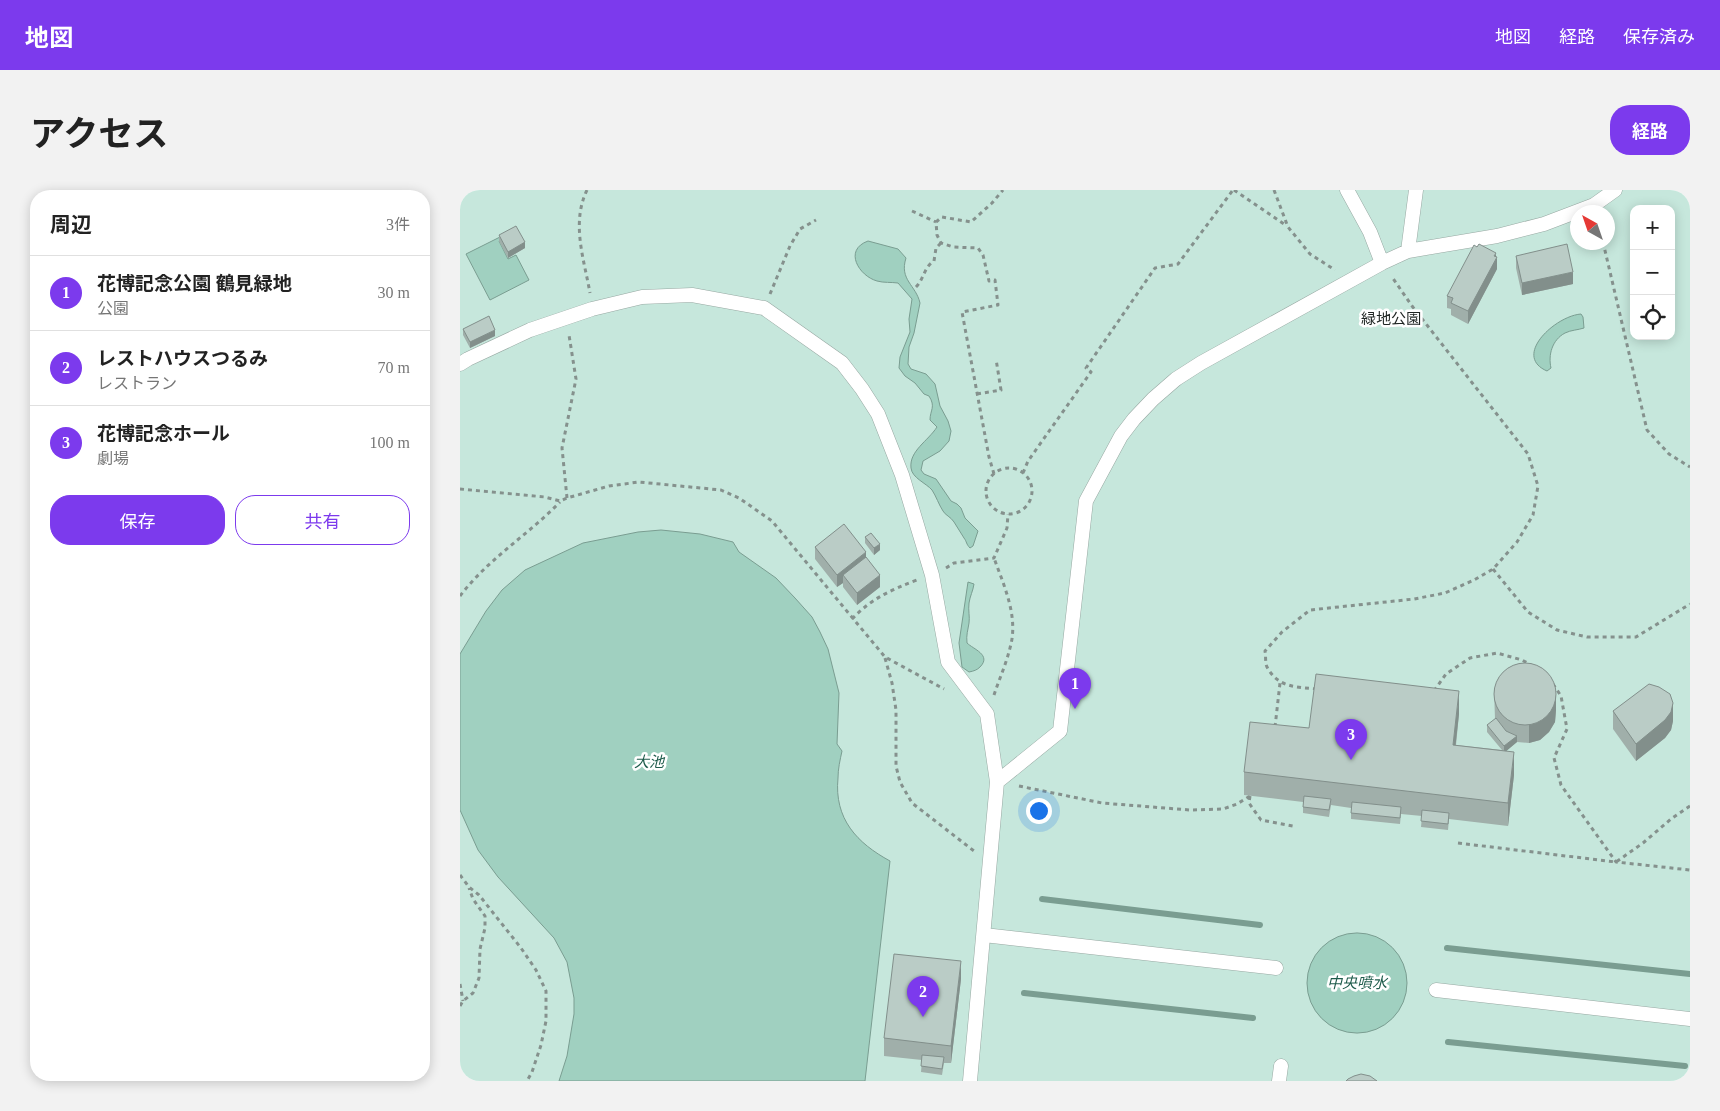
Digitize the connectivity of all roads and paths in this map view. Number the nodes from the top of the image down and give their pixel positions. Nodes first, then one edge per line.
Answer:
1 (587, 190) edge
2 (1002, 190) edge
3 (1234, 190) edge
4 (1274, 190) edge
5 (1347, 190) edge
6 (1416, 190) edge
7 (1615, 190) edge
8 (912, 211) dead end
9 (816, 220) dead end
10 (936, 222) junction
11 (1288, 228) junction
12 (941, 243) junction
13 (1604, 250) edge
14 (1408, 251) junction
15 (1382, 263) junction
16 (1350, 280) junction
17 (916, 287) dead end
18 (764, 308) junction
19 (592, 309) junction
20 (566, 317) junction
21 (996, 359) dead end
22 (460, 364) edge
23 (977, 394) junction
24 (1690, 467) edge
25 (1023, 473) junction
26 (994, 474) junction
27 (460, 489) edge
28 (567, 498) junction
29 (560, 501) junction
30 (1008, 514) junction
31 (994, 558) junction
32 (1493, 569) junction
33 (932, 575) junction
34 (460, 596) edge
35 (1690, 604) edge
36 (852, 619) junction
37 (884, 657) junction
38 (1539, 670) edge
39 (1552, 682) edge
40 (1280, 683) junction
41 (1324, 690) edge
42 (949, 691) dead end
43 (1429, 698) edge
44 (987, 714) junction
45 (1274, 732) edge
46 (997, 782) junction
47 (1690, 806) edge
48 (1292, 826) dead end
49 (1458, 843) dead end
50 (1616, 862) junction
51 (990, 863) junction
52 (1690, 870) edge
53 (460, 875) edge
54 (469, 887) junction
55 (984, 934) junction
56 (1276, 968) dead end
57 (460, 984) edge
58 (1436, 990) dead end
59 (463, 1001) junction
60 (460, 1006) edge
61 (1690, 1019) edge
62 (1281, 1066) dead end
63 (527, 1081) edge
64 (970, 1081) edge
65 (1279, 1081) edge

1 - 19 path
2 - 10 path
3 - 11 path
3 - 25 path
4 - 11 path
5 - 15 street
6 - 14 street
7 - 14 street
8 - 10 path
9 - 18 path
10 - 12 path
11 - 16 path
12 - 17 path
12 - 23 path
13 - 24 path
14 - 15 street
15 - 16 street
15 - 32 path
16 - 46 street
18 - 19 street
18 - 33 street
19 - 20 street
20 - 22 street
20 - 28 path
21 - 23 path
23 - 26 path
25 - 26 path
25 - 30 path
26 - 30 path
27 - 29 path
28 - 29 path
28 - 36 path
29 - 34 path
30 - 31 path
31 - 33 path
31 - 44 path
32 - 35 path
32 - 40 path
33 - 36 path
33 - 44 street
36 - 37 path
37 - 42 path
37 - 51 path
38 - 43 path
39 - 50 path
40 - 41 path
40 - 45 path
44 - 46 street
46 - 48 path
46 - 51 street
47 - 50 path
49 - 50 path
50 - 52 path
51 - 55 street
53 - 54 path
54 - 59 path
54 - 63 path
55 - 56 street
55 - 64 street
57 - 59 path
58 - 61 street
59 - 60 path
62 - 65 street

